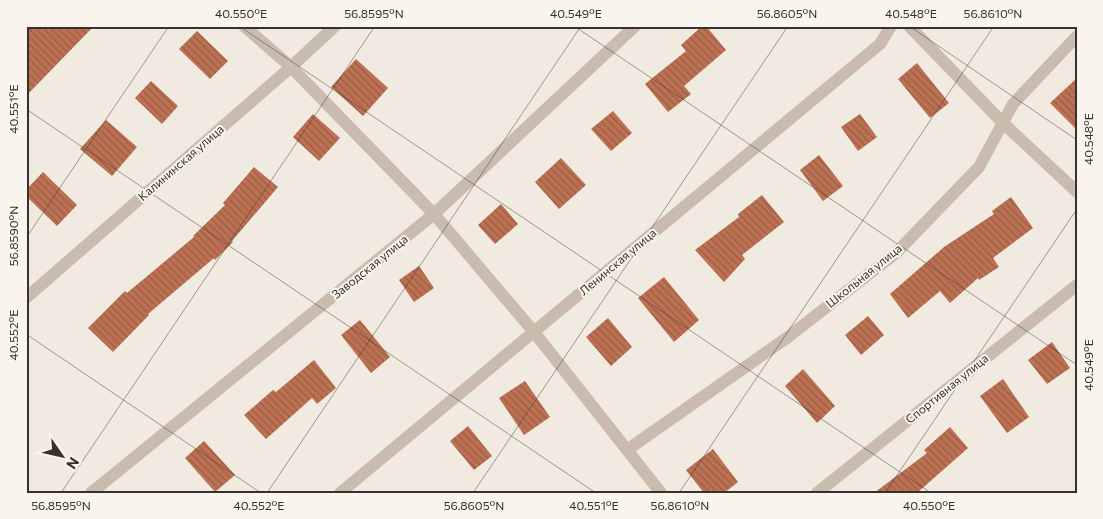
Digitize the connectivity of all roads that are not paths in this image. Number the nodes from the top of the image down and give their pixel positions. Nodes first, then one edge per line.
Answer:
1 (244, 26) edge
2 (335, 26) edge
3 (635, 26) edge
4 (891, 26) edge
5 (908, 26) edge
6 (1077, 36) edge
7 (292, 67) junction
8 (1003, 123) junction
9 (1077, 192) edge
10 (434, 214) junction
11 (1077, 285) edge
12 (26, 298) edge
13 (534, 332) junction
14 (627, 450) junction
15 (91, 493) edge
16 (340, 493) edge
17 (661, 493) edge
18 (817, 493) edge

1 - 7 street
2 - 7 street, Калининская улица
3 - 10 street, Заводская улица
4 - 13 street, Ленинская улица
5 - 8 street
6 - 8 street, Школьная улица
7 - 10 street
7 - 12 street, Калининская улица
8 - 9 street
8 - 14 street, Школьная улица
10 - 13 street
10 - 15 street, Заводская улица
11 - 18 street, Спортивная улица
13 - 14 street
13 - 16 street, Ленинская улица
14 - 17 street

